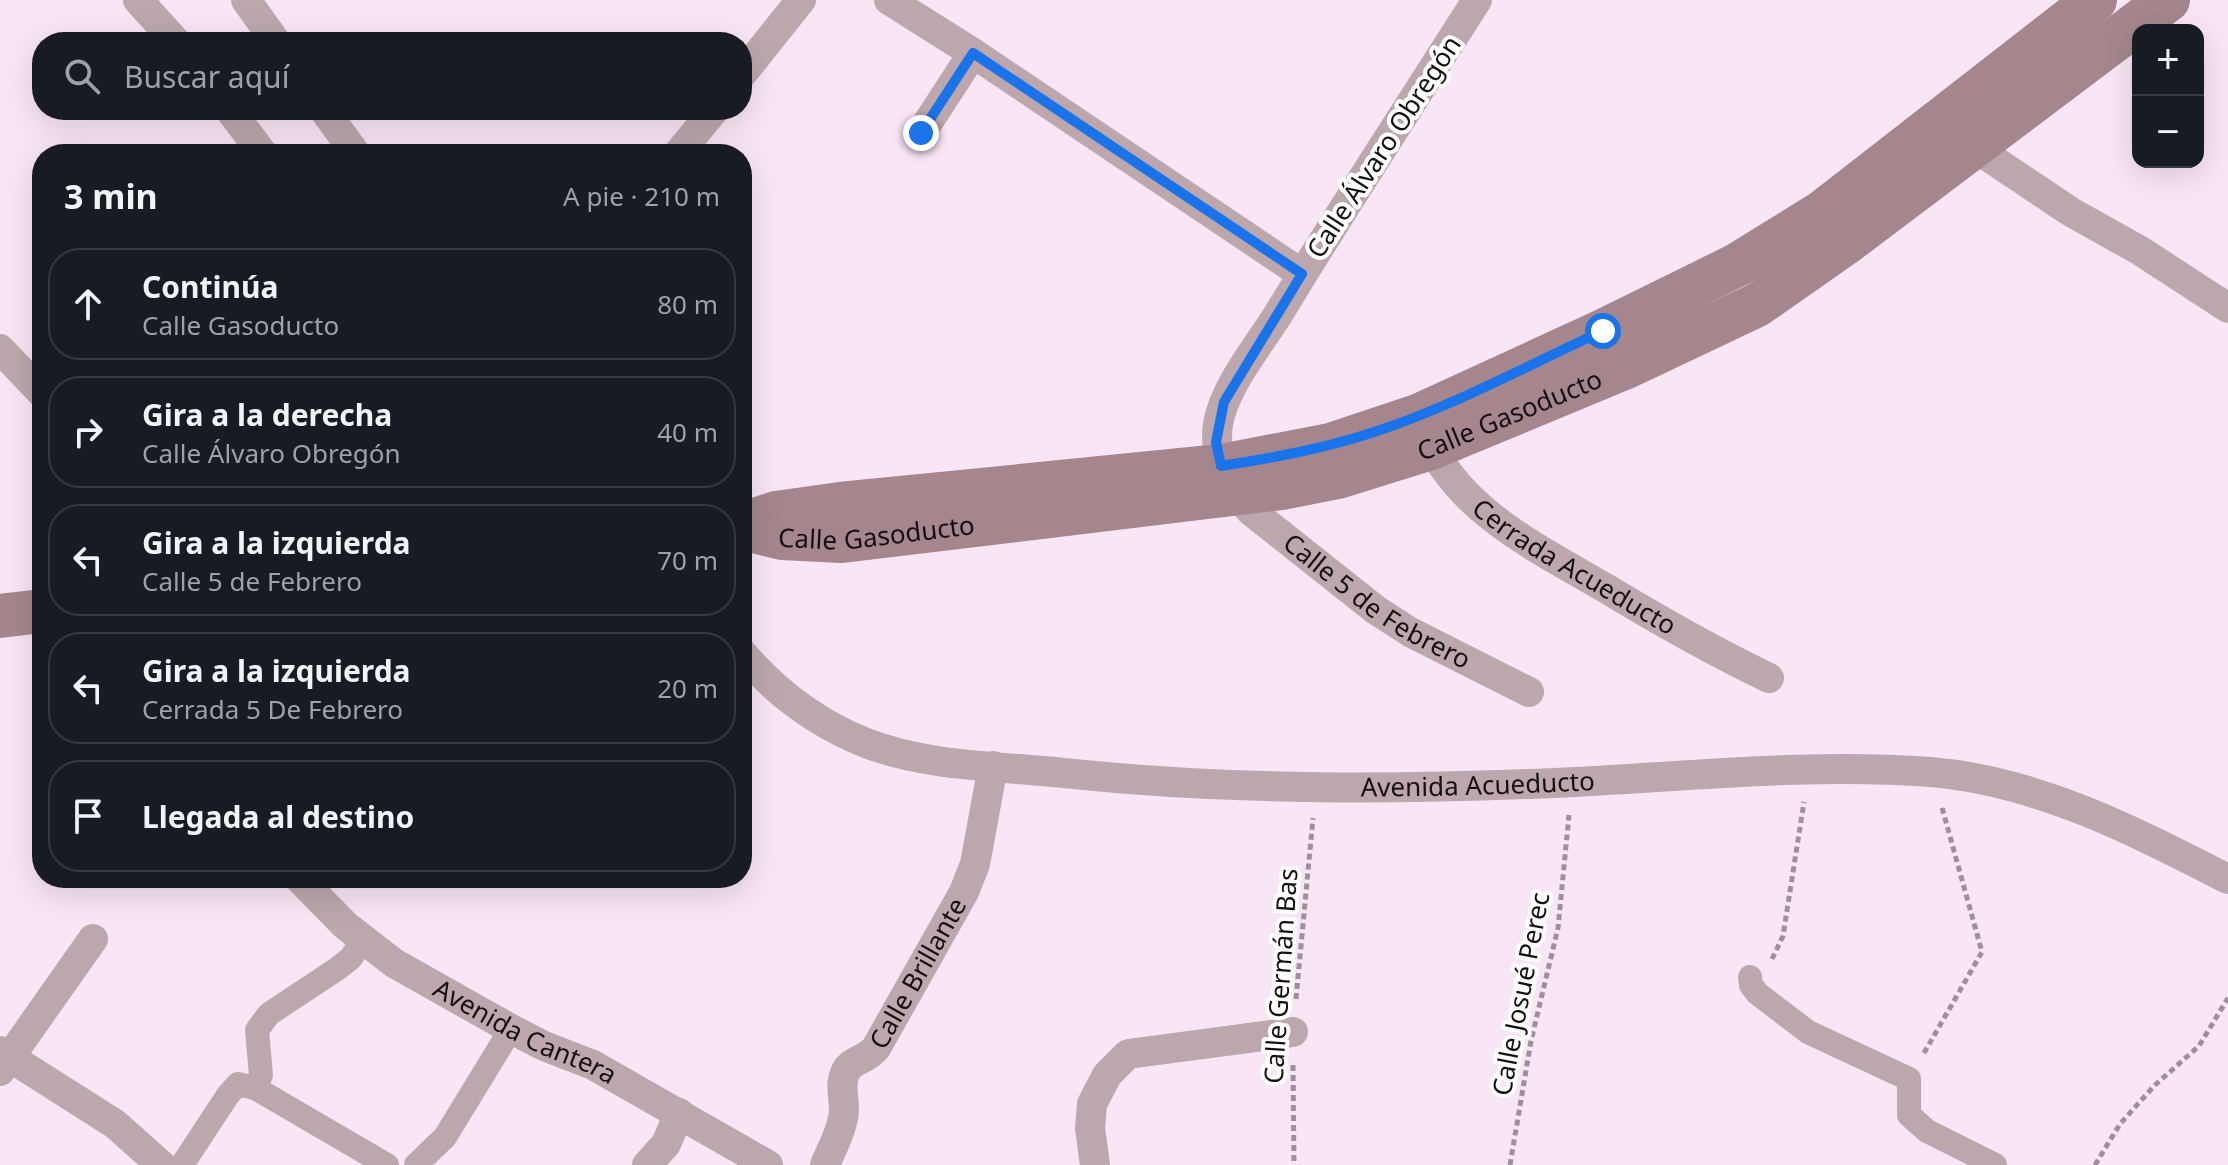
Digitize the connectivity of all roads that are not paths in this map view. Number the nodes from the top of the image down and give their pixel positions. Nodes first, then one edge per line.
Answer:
1 (138, 0) edge
2 (246, 0) edge
3 (801, 0) edge
4 (889, 0) edge
5 (1477, 0) edge
6 (2095, 0) edge
7 (2168, 0) edge
8 (167, 32) edge
9 (269, 32) edge
10 (973, 53) junction
11 (752, 61) edge
12 (238, 120) edge
13 (331, 120) edge
14 (706, 120) edge
15 (1962, 130) junction
16 (921, 133) dead end
17 (256, 144) edge
18 (349, 144) edge
19 (686, 144) edge
20 (1302, 274) junction
21 (2228, 308) edge
22 (2, 357) edge
23 (32, 384) edge
24 (1426, 431) junction
25 (1228, 480) junction
26 (752, 522) edge
27 (32, 612) edge
28 (0, 616) edge
29 (752, 665) edge
30 (1769, 678) dead end
31 (1529, 692) dead end
32 (993, 766) junction
33 (2228, 879) edge
34 (309, 888) edge
35 (93, 939) dead end
36 (362, 940) junction
37 (1750, 977) road end
38 (511, 1029) junction
39 (1293, 1032) road end
40 (3, 1059) edge
41 (255, 1088) junction
42 (679, 1113) junction
43 (658, 1158) edge
44 (161, 1165) edge
45 (182, 1165) edge
46 (387, 1165) edge
47 (416, 1165) edge
48 (768, 1165) edge
49 (825, 1165) edge
50 (1095, 1165) edge
51 (1995, 1165) edge

1 - 8 street
2 - 9 street
3 - 11 street
4 - 10 street
5 - 20 street, Calle Álvaro Obregón
6 - 15 main road, Calle Gasoducto
7 - 15 main road, Calle Gasoducto
10 - 16 street
10 - 20 street
12 - 17 street
13 - 18 street
14 - 19 street
15 - 21 street
15 - 24 main road, Calle Gasoducto
20 - 25 street, Calle Álvaro Obregón
22 - 23 street
24 - 25 main road, Calle Gasoducto
24 - 30 street, Cerrada Acueducto
25 - 26 main road, Calle Gasoducto
25 - 31 street, Calle 5 de Febrero
27 - 28 main road
29 - 32 street, Avenida Acueducto
32 - 33 street, Avenida Acueducto
32 - 49 street, Calle Brillante
34 - 36 street, Avenida Cantera
35 - 40 street
36 - 38 street, Avenida Cantera
36 - 41 street
37 - 51 street
38 - 42 street, Avenida Cantera
38 - 47 street
39 - 50 street
40 - 44 street
41 - 45 street
41 - 46 street
42 - 43 street
42 - 48 street, Avenida Cantera

